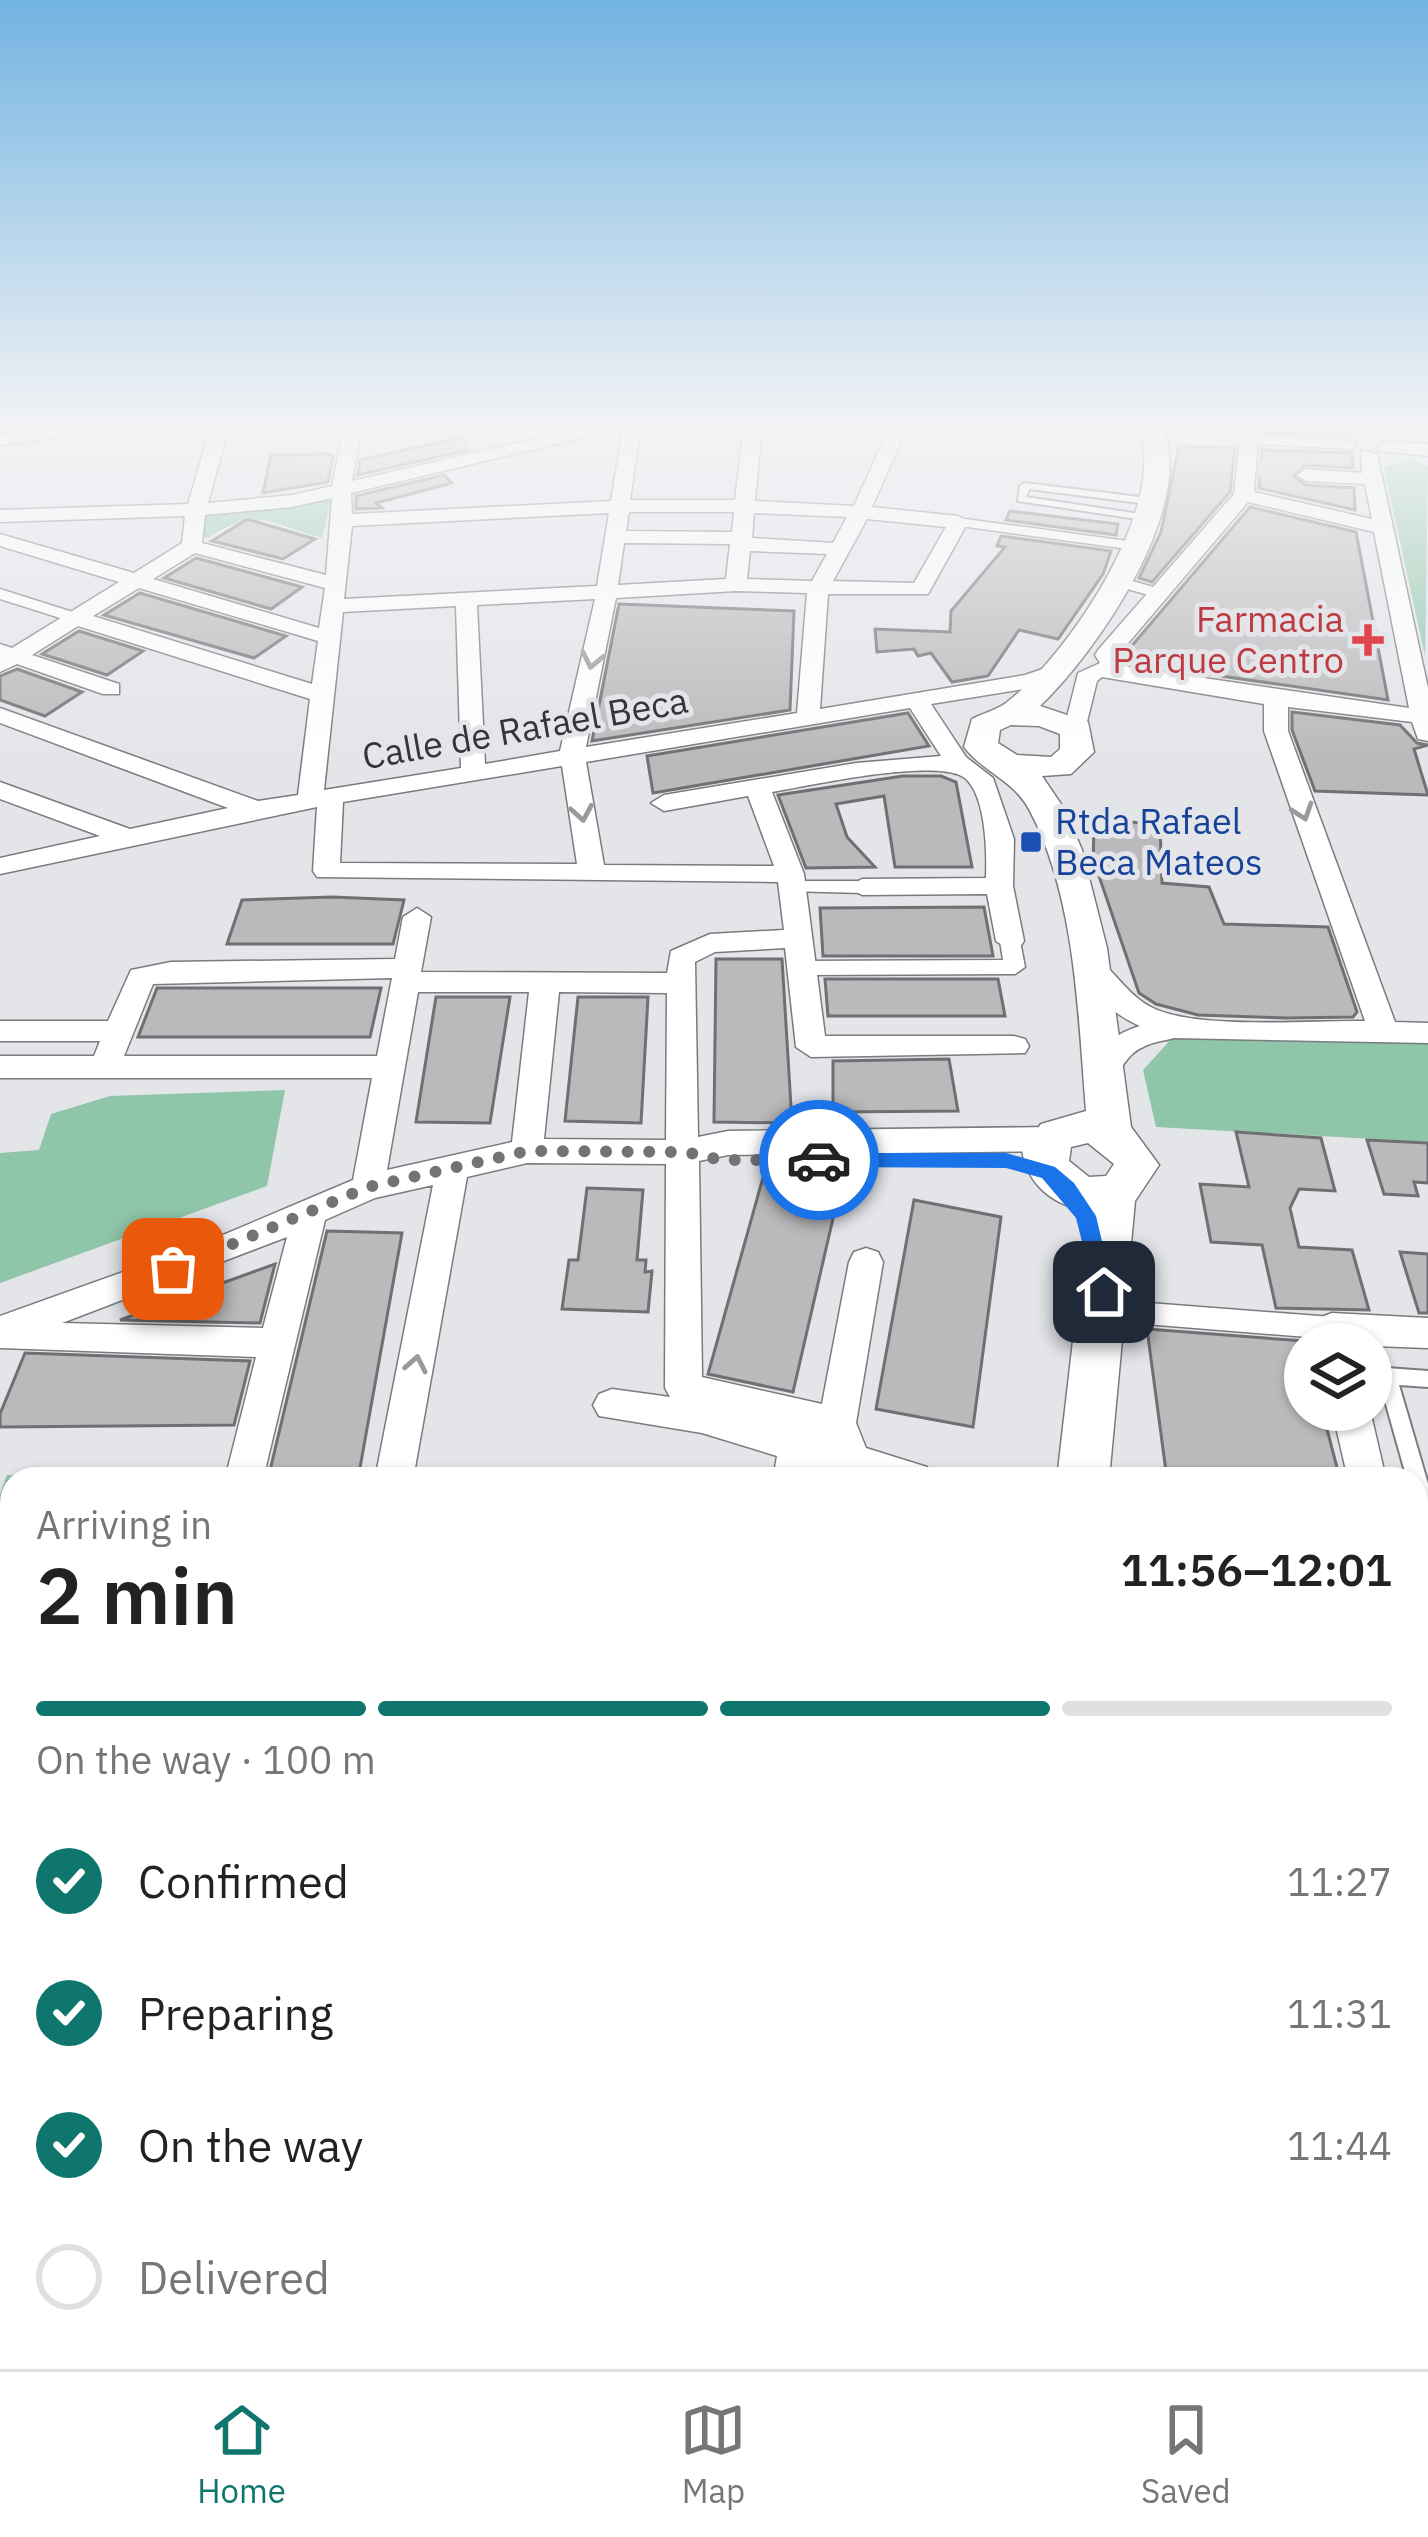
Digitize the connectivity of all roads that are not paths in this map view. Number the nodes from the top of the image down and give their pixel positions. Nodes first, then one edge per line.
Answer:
1 (193, 537) edge
2 (341, 537) edge
3 (616, 537) joint
4 (742, 537) edge
5 (847, 537) edge
6 (950, 537) edge
7 (1137, 537) edge
8 (1208, 537) edge
9 (1385, 537) edge
10 (0, 540) edge
11 (741, 541) junction
12 (192, 546) junction
13 (840, 549) junction
14 (135, 580) junction
15 (1122, 583) junction
16 (736, 584) junction
17 (818, 589) junction
18 (607, 590) junction
19 (1160, 593) junction
20 (0, 594) edge
21 (335, 595) junction
22 (466, 598) junction
23 (76, 618) junction
24 (327, 637) junction
25 (5, 657) edge
26 (1063, 669) junction
27 (1119, 671) junction
28 (111, 689) dead end
29 (319, 694) junction
30 (916, 699) junction
31 (1276, 699) junction
32 (0, 716) edge
33 (1003, 716) junction
34 (808, 717) junction
35 (1064, 723) junction
36 (1425, 724) edge
37 (572, 754) junction
38 (956, 762) junction
39 (1008, 765) junction
40 (1059, 767) junction
41 (473, 771) junction
42 (757, 787) junction
43 (0, 790) edge
44 (320, 800) junction
45 (664, 802) dead end
46 (257, 809) junction
47 (1050, 818) junction
48 (132, 838) junction
49 (0, 866) edge
50 (592, 873) junction
51 (792, 881) junction
52 (862, 886) joint
53 (999, 886) junction
54 (417, 917) dead end
55 (1010, 941) joint
56 (803, 953) junction
57 (1091, 965) junction
58 (406, 975) junction
59 (545, 983) junction
60 (683, 983) junction
61 (1174, 1028) junction
62 (0, 1031) edge
63 (120, 1031) junction
64 (1383, 1031) junction
65 (1428, 1034) edge
66 (1014, 1046) dead end
67 (1100, 1050) junction
68 (105, 1066) junction
69 (0, 1067) edge
70 (389, 1067) junction
71 (1109, 1133) junction
72 (527, 1151) junction
73 (686, 1152) junction
74 (1057, 1157) junction
75 (453, 1165) junction
76 (368, 1187) junction
77 (1113, 1193) junction
78 (310, 1212) junction
79 (866, 1262) dead end
80 (1104, 1292) junction
81 (1284, 1330) edge
82 (1428, 1333) edge
83 (0, 1334) edge
84 (1392, 1334) edge
85 (278, 1343) junction
86 (1428, 1379) edge
87 (612, 1405) dead end
88 (837, 1424) junction
89 (1356, 1431) edge
90 (795, 1462) edge
91 (857, 1462) junction
92 (247, 1467) edge
93 (396, 1467) edge
94 (873, 1467) edge
95 (1084, 1467) edge
96 (1364, 1467) edge
97 (1413, 1467) edge

1 - 12 street
2 - 21 street
3 - 11 street
3 - 18 street
4 - 11 street
5 - 13 street
6 - 17 street
7 - 15 main road
8 - 19 street
9 - 36 street
10 - 14 street
11 - 13 street
11 - 16 street
12 - 14 street
12 - 21 street
13 - 17 street
14 - 23 street
14 - 24 street
15 - 19 street
15 - 26 main road
16 - 17 street
16 - 18 street
17 - 34 street
18 - 22 street
18 -> 37 street
19 - 27 street
20 - 23 street
21 - 22 street
21 - 24 street
22 - 41 street
23 - 25 street
23 - 29 street
24 - 29 street
25 - 28 street
26 - 30 street, Calle de Rafael Beca
26 - 33 main road
26 - 35 main road
27 - 31 street
27 - 35 street
29 - 44 street
30 - 33 street
30 - 34 street, Calle de Rafael Beca
30 - 38 street
31 - 36 street
31 -> 64 street
32 - 46 street
33 - 35 main road
33 - 39 main road
34 - 37 street, Calle de Rafael Beca
35 - 40 main road
37 - 41 street, Calle de Rafael Beca
37 -> 50 street
38 - 42 street
38 - 53 street
39 - 40 main road
39 - 47 main road
40 - 47 main road
41 - 44 street, Calle de Rafael Beca
42 - 45 street
42 - 51 street
43 - 48 street
44 - 46 street, Calle de Rafael Beca
44 - 50 street
46 - 48 street, Calle de Rafael Beca
47 - 57 main road
48 - 49 street, Calle de Rafael Beca
50 - 51 street
51 - 52 street
51 - 56 street
52 - 53 street
53 - 55 street
54 - 58 street
55 - 56 street
56 - 60 street
56 - 66 street
57 - 61 street
57 - 67 main road
58 - 59 street
58 - 63 street
58 - 70 street
59 - 60 street
59 - 72 street
60 - 73 street
61 - 64 street
61 - 67 street
62 - 63 street
63 - 68 street
64 - 65 street
67 - 71 main road
67 - 74 main road
68 - 69 street
68 - 70 street
70 - 76 street
71 - 74 main road
71 - 77 main road
72 - 73 street
72 - 75 street
73 - 74 street
73 - 88 street
74 - 77 main road
74 - 80 main road
75 - 76 street
93 -> 75 street
76 - 78 street
77 - 80 main road
78 - 83 street
78 - 85 street
79 - 88 street
80 - 81 street
80 - 95 main road
82 - 84 street
83 - 85 street
85 - 92 street
86 - 97 lane
87 - 90 street
88 - 91 street
89 - 96 street
90 - 91 street
91 - 94 street

